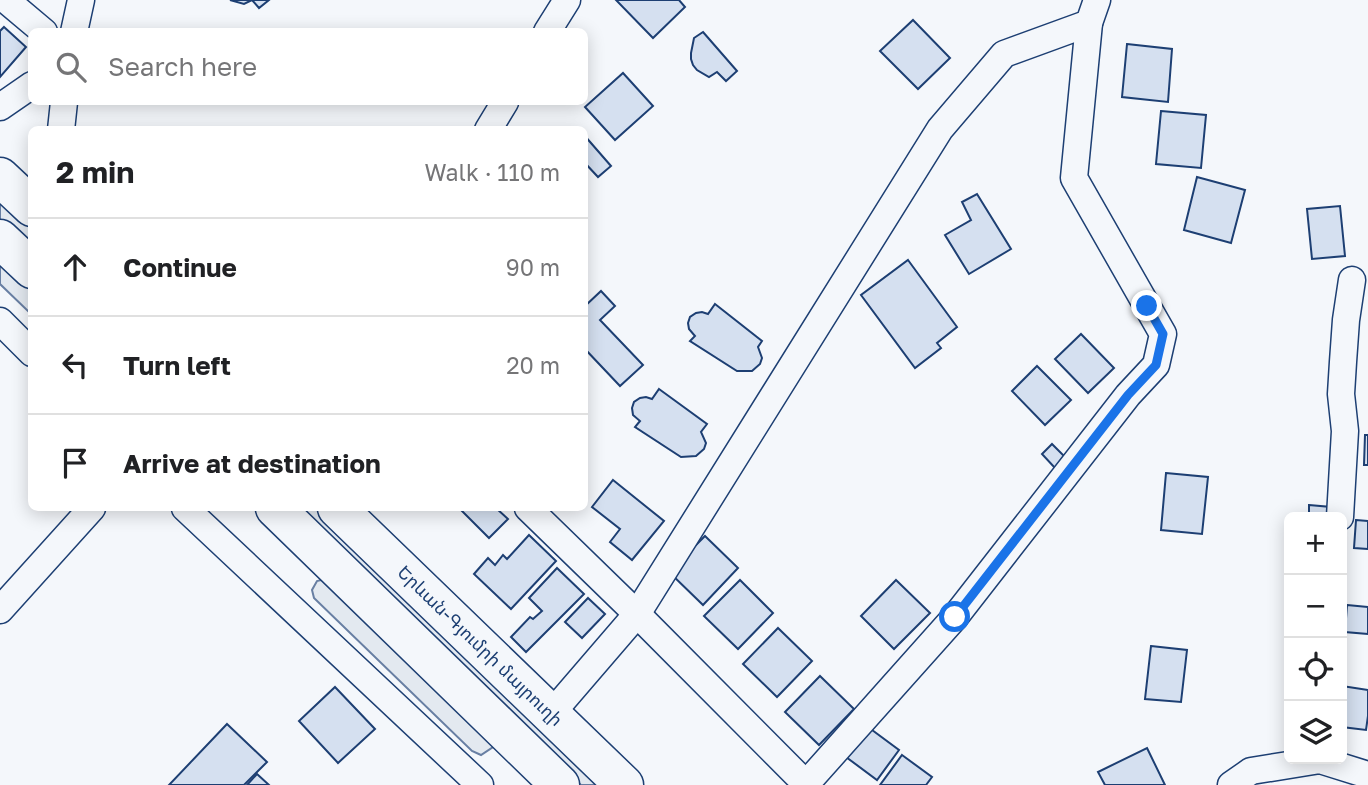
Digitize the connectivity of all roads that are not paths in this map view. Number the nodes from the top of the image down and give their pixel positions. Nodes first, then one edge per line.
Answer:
1 (6, 0) edge
2 (81, 0) edge
3 (567, 0) edge
4 (1093, 11) edge
5 (39, 28) edge
6 (75, 28) edge
7 (550, 28) edge
8 (28, 88) edge
9 (64, 105) edge
10 (503, 105) edge
11 (0, 107) edge
12 (61, 126) edge
13 (490, 126) edge
14 (0, 177) edge
15 (28, 203) edge
16 (0, 239) edge
17 (28, 266) edge
18 (1352, 280) dead end
19 (0, 321) edge
20 (28, 350) edge
21 (89, 511) edge
22 (188, 511) edge
23 (278, 511) edge
24 (340, 511) edge
25 (531, 511) edge
26 (1340, 512) edge
27 (0, 610) edge
28 (637, 614) junction
29 (551, 714) junction
30 (1291, 764) edge
31 (1335, 764) edge
32 (1368, 775) edge
33 (480, 785) edge
34 (561, 785) edge
35 (624, 785) edge
36 (807, 785) edge
37 (1231, 785) edge

1 - 5 street
2 - 6 street
3 - 7 street
4 - 28 street
4 - 36 street
8 - 11 street
9 - 12 street
10 - 13 street
14 - 15 highway
16 - 17 highway
18 - 26 street
19 - 20 street
21 - 27 street
22 - 33 street
23 - 34 highway
24 - 29 highway, Երևան-Գյումրի մայրուղի
25 - 28 street
28 - 29 street
28 - 36 street
29 - 35 highway, Երևան-Գյումրի մայրուղի
30 - 37 street
31 - 32 street

